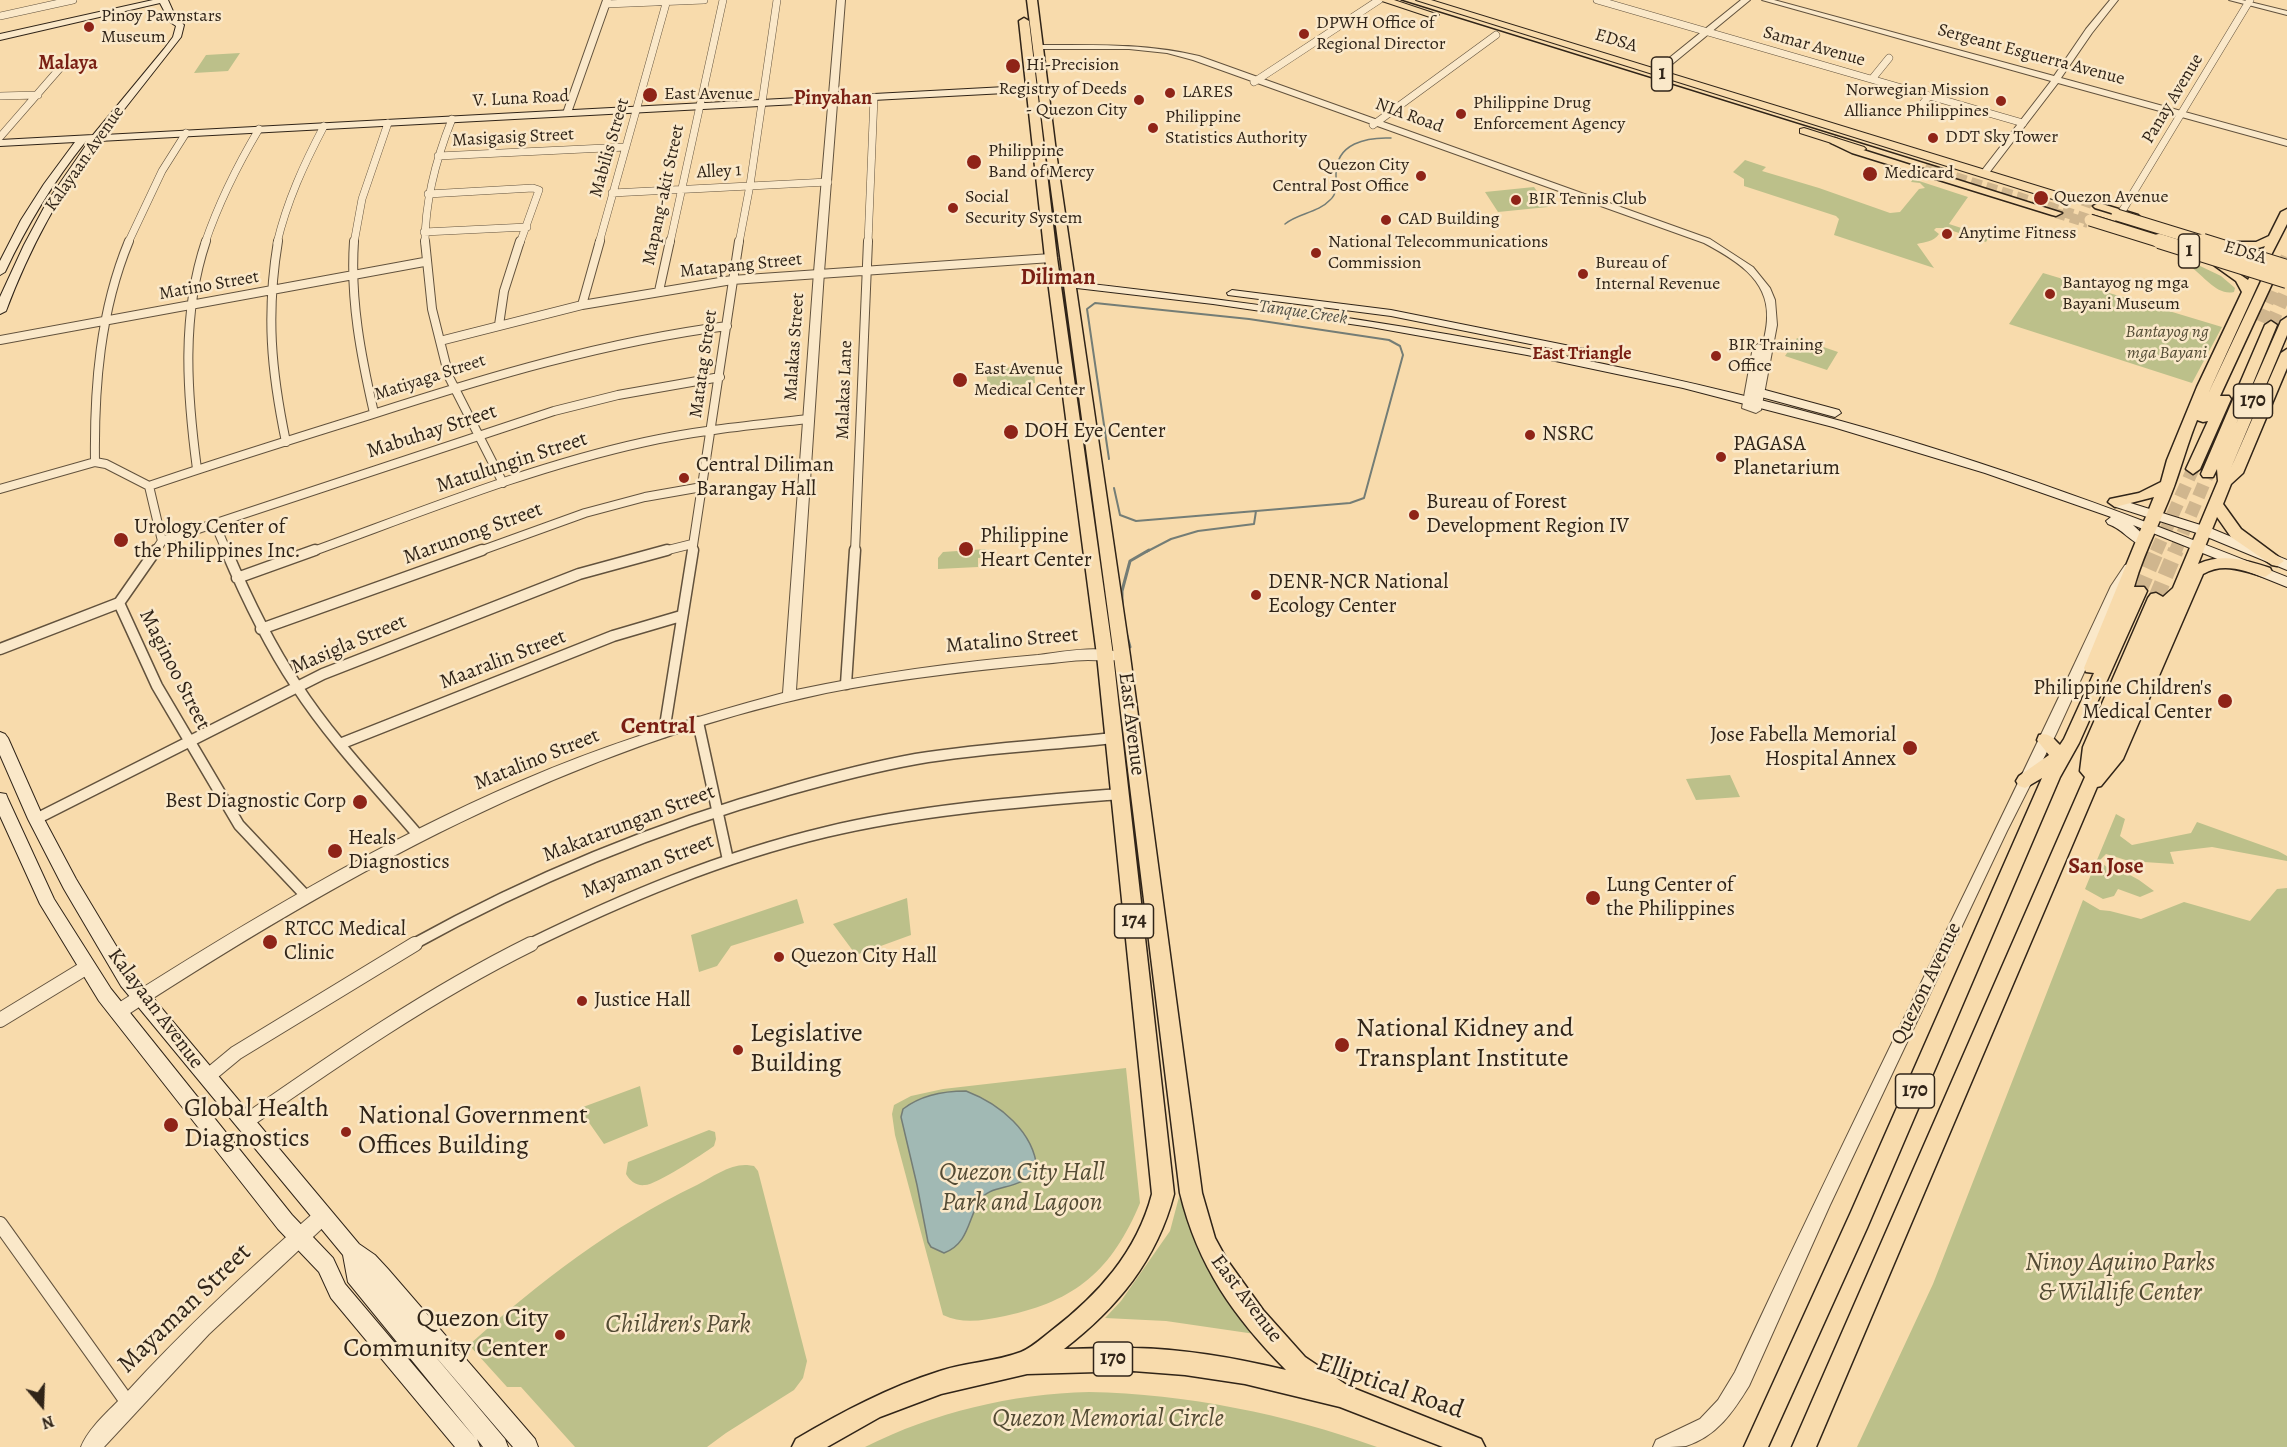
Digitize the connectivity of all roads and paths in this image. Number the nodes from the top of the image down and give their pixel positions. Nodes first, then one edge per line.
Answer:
1 (73, 0) edge
2 (163, 0) edge
3 (704, 0) edge
4 (723, 0) edge
5 (777, 0) edge
6 (841, 0) edge
7 (1022, 0) edge
8 (1032, 0) edge
9 (1378, 0) edge
10 (1384, 0) edge
11 (1421, 0) edge
12 (1597, 0) edge
13 (1746, 0) edge
14 (1766, 0) edge
15 (2114, 0) edge
16 (2233, 0) edge
17 (667, 1) edge
18 (607, 2) edge
19 (1782, 2) edge
20 (2249, 2) edge
21 (2287, 13) edge
22 (0, 16) edge
23 (172, 20) junction
24 (1707, 32) junction
25 (1496, 35) junction
26 (0, 37) edge
27 (1038, 47) junction
28 (1889, 58) dead end
29 (1040, 61) junction
30 (61, 67) dead end
31 (1656, 72) junction
32 (1872, 79) junction
33 (2055, 79) junction
34 (1256, 81) junction
35 (1037, 89) junction
36 (1668, 89) dead end
37 (38, 95) junction
38 (0, 96) edge
39 (1929, 96) junction
40 (874, 97) junction
41 (833, 99) junction
42 (761, 103) junction
43 (699, 106) junction
44 (1919, 108) dead end
45 (637, 110) junction
46 (567, 113) junction
47 (2181, 114) junction
48 (452, 119) junction
49 (388, 123) junction
50 (2023, 123) junction
51 (1375, 124) junction
52 (324, 126) junction
53 (1790, 127) dead end
54 (259, 129) junction
55 (186, 133) junction
56 (0, 137) edge
57 (97, 137) junction
58 (84, 138) junction
59 (1834, 141) junction
60 (0, 143) edge
61 (2287, 143) edge
62 (626, 147) junction
63 (1903, 149) junction
64 (438, 156) junction
65 (1930, 164) junction
66 (1986, 171) junction
67 (828, 182) junction
68 (750, 185) junction
69 (680, 190) junction
70 (612, 193) junction
71 (428, 194) junction
72 (2067, 198) joint
73 (2287, 212) edge
74 (2056, 213) tunnel mouth
75 (2125, 214) junction
76 (2094, 215) junction
77 (527, 226) junction
78 (424, 232) junction
79 (2120, 233) junction
80 (2134, 237) junction
81 (2281, 237) edge
82 (2230, 245) junction
83 (1051, 258) junction
84 (2276, 261) edge
85 (424, 262) junction
86 (2219, 264) junction
87 (866, 269) junction
88 (0, 272) edge
89 (819, 272) junction
90 (2287, 273) edge
91 (2261, 275) junction
92 (351, 276) junction
93 (732, 280) junction
94 (1055, 282) junction
95 (2287, 283) edge
96 (1070, 284) junction
97 (270, 291) junction
98 (659, 291) junction
99 (2248, 291) junction
100 (191, 305) junction
101 (582, 305) junction
102 (0, 311) edge
103 (104, 321) junction
104 (2287, 321) tunnel mouth
105 (499, 325) junction
106 (727, 326) junction
107 (0, 340) edge
108 (440, 341) junction
109 (2287, 353) edge
110 (720, 377) junction
111 (453, 388) junction
112 (1753, 401) junction
113 (374, 413) junction
114 (808, 420) junction
115 (711, 430) junction
116 (477, 435) junction
117 (286, 442) junction
118 (95, 462) junction
119 (197, 469) junction
120 (2193, 469) tunnel mouth
121 (2174, 470) junction
122 (2208, 474) tunnel mouth
123 (2225, 481) junction
124 (503, 483) junction
125 (2167, 484) junction
126 (149, 486) junction
127 (702, 487) junction
128 (0, 489) edge
129 (2115, 502) junction
130 (2215, 504) junction
131 (2152, 520) junction
132 (215, 524) junction
133 (2201, 537) junction
134 (2143, 540) junction
135 (162, 541) junction
136 (692, 544) junction
137 (2134, 561) junction
138 (2282, 563) edge
139 (2265, 572) junction
140 (237, 578) junction
141 (2287, 582) edge
142 (2139, 591) tunnel mouth
143 (2156, 598) tunnel mouth
144 (2181, 598) junction
145 (119, 603) junction
146 (681, 616) junction
147 (261, 629) junction
148 (0, 649) edge
149 (1113, 656) junction
150 (846, 684) junction
151 (297, 687) junction
152 (789, 697) junction
153 (698, 722) junction
154 (664, 732) junction
155 (0, 738) edge
156 (1105, 738) junction
157 (2045, 740) junction
158 (189, 742) junction
159 (340, 744) junction
160 (2061, 756) junction
161 (2025, 781) junction
162 (2086, 790) junction
163 (1120, 794) junction
164 (0, 799) edge
165 (718, 810) junction
166 (36, 819) junction
167 (417, 834) junction
168 (728, 860) junction
169 (306, 896) junction
170 (87, 967) junction
171 (141, 997) junction
172 (118, 1012) junction
173 (0, 1020) edge
174 (207, 1077) junction
175 (244, 1123) junction
176 (323, 1216) junction
177 (0, 1224) edge
178 (299, 1237) junction
179 (352, 1251) junction
180 (328, 1268) junction
181 (354, 1275) junction
182 (1027, 1362) junction
183 (1340, 1395) junction
184 (128, 1403) junction
185 (1766, 1425) junction
186 (91, 1447) edge
187 (469, 1447) edge
188 (497, 1447) edge
189 (527, 1447) edge
190 (804, 1447) edge
191 (1473, 1447) edge
192 (1663, 1447) edge
193 (1749, 1447) edge
194 (1756, 1447) edge
195 (1803, 1447) edge

1 - 22 street
2 - 23 main road, Kalayaan Avenue
2 - 26 main road
3 - 17 street
4 - 43 street, Mapang-akit Street
5 - 42 street, Matatag Street
6 - 41 street, Malakas Street
7 - 35 main road, East Avenue / 174
8 - 27 main road, East Avenue / 174
9 - 34 street
10 - 25 highway, EDSA / 1
11 - 31 highway, EDSA / 1
12 - 24 street, Samar Avenue
13 - 24 street
14 - 19 street, Sergeant Esguerra Avenue
15 - 33 street
16 - 20 street
17 - 18 street
17 - 45 street, Mabilis Street
18 - 46 street
19 - 33 street, Sergeant Esguerra Avenue
20 - 21 street
20 - 47 street, Panay Avenue
23 - 57 main road, Kalayaan Avenue
23 - 58 main road, Kalayaan Avenue
24 - 31 street
24 - 32 street, Samar Avenue
25 - 36 highway, EDSA / 1
25 - 51 street
27 - 29 main road, East Avenue / 174
27 - 34 street, NIA Road
28 - 32 street
29 - 34 street, NIA Road
29 - 35 main road, East Avenue / 174
30 - 37 street
31 - 63 highway, EDSA / 1
32 - 39 street, Samar Avenue
33 - 47 street, Sergeant Esguerra Avenue
33 - 50 street
34 - 51 street, NIA Road
35 - 40 main road, V. Luna Road
35 - 83 main road, East Avenue / 174
35 - 96 main road, East Avenue / 174
37 - 38 street
37 - 56 street
39 - 44 street
39 - 50 street, Samar Avenue
40 - 41 main road, V. Luna Road
40 - 87 street, Malakas Lane
41 - 42 main road, V. Luna Road
41 - 67 street, Malakas Street
42 - 43 main road, V. Luna Road
42 - 68 street, Matatag Street
43 - 45 main road, V. Luna Road
43 - 69 street, Mapang-akit Street
45 - 46 main road, V. Luna Road
45 - 62 street, Mabilis Street
46 - 48 main road, V. Luna Road
47 - 61 street, Sergeant Esguerra Avenue
47 - 75 street, Panay Avenue
48 - 49 main road, V. Luna Road
48 - 64 street
49 - 52 main road, V. Luna Road
49 - 92 street
50 - 66 street
51 - 112 street, NIA Road
52 - 54 main road, V. Luna Road
52 - 97 street
53 - 59 highway, EDSA / 1
54 - 55 main road, V. Luna Road
54 - 100 street
55 - 57 main road, V. Luna Road
55 - 103 street
57 - 58 main road, V. Luna Road
57 - 102 main road, Kalayaan Avenue
58 - 60 main road, V. Luna Road
58 - 88 main road, Kalayaan Avenue
59 - 65 highway, EDSA / 1
59 - 74 main road, EDSA / 1
62 - 64 street, Masigasig Street
62 - 70 street, Mabilis Street
63 - 65 highway, EDSA / 1
63 - 66 main road, EDSA / 1
64 - 71 street
65 - 72 highway, EDSA / 1
66 - 72 main road, EDSA / 1
67 - 68 street, Alley 1
67 - 89 street, Malakas Street
68 - 69 street, Alley 1
68 - 93 street, Matatag Street
69 - 70 street, Alley 1
69 - 98 street, Mapang-akit Street
70 - 101 street, Mabilis Street
71 - 77 street
71 - 78 street
73 - 81 main road
75 - 76 main road, EDSA / 1
75 - 79 main road
75 - 82 main road, EDSA / 1
76 - 79 main road, EDSA / 1
76 - 84 highway, EDSA / 1, bridge
76 - 95 highway, EDSA / 1, bridge
77 - 78 street
77 - 105 street
78 - 85 street
79 - 80 main road, EDSA / 1
80 - 86 main road, EDSA / 1
80 - 91 main road
81 - 82 main road
81 - 84 main road
82 - 84 main road, EDSA / 1
83 - 87 street, Matapang Street
83 - 94 main road, East Avenue / 174
85 - 92 street, Matino Street
85 - 108 street
86 - 91 main road, EDSA / 1
86 - 99 main road
87 - 89 street, Matapang Street
87 - 150 street, Malakas Lane
89 - 93 street, Matapang Street
89 - 114 street, Malakas Street
90 - 91 main road
91 - 95 main road, EDSA / 1
91 - 99 main road, Quezon Avenue / 170
91 - 121 main road, Quezon Avenue / 170
92 - 97 street, Matino Street
92 - 113 street
93 - 98 street, Matapang Street
93 - 106 street, Matatag Street
94 - 96 main road
94 - 149 main road, East Avenue / 174
96 - 112 main road
96 - 112 main road
96 - 149 main road, East Avenue / 174
97 - 100 street, Matino Street
97 - 117 street
98 - 101 street, Matapang Street
99 - 121 main road, Quezon Avenue / 170
100 - 103 street, Matino Street
100 - 119 street
101 - 105 street, Matapang Street
103 - 107 street, Matino Street
103 - 118 street
104 - 123 main road, 170
105 - 108 street, Matapang Street
106 - 110 street, Matatag Street
106 - 111 street, Matiyaga Street
108 - 111 street
109 - 123 main road, 170
110 - 115 street, Matatag Street
110 - 116 street, Mabuhay Street
111 - 113 street, Matiyaga Street
111 - 116 street
112 - 129 main road
112 - 131 main road
112 - 134 main road
113 - 117 street, Matiyaga Street
114 - 115 street, Matulungin Street
114 - 152 street, Malakas Street
115 - 124 street, Matulungin Street
115 - 127 street, Matatag Street
116 - 124 street
116 - 132 street, Mabuhay Street
117 - 119 street, Matiyaga Street
118 - 126 street
118 - 128 street
119 - 126 street, Matiyaga Street
120 - 122 main road, 170
121 - 125 main road, Quezon Avenue / 170
123 - 130 main road, 170
124 - 140 street, Matulungin Street
125 - 129 main road
125 - 131 main road, Quezon Avenue / 170
126 - 135 street
127 - 136 street, Matatag Street
127 - 147 street, Marunong Street
129 - 131 main road
130 - 133 main road, 170
130 - 138 main road
131 - 133 main road
131 - 134 main road, Quezon Avenue / 170
132 - 135 street, Mabuhay Street
132 - 140 street
133 - 138 main road
133 - 139 main road
133 - 144 main road, 170
134 - 137 main road, Quezon Avenue / 170
135 - 145 street, Maginoo Street
136 - 146 street, Matatag Street
136 - 151 street, Masigla Street
137 - 157 street, Quezon Avenue / 170
137 - 160 main road, Quezon Avenue / 170
139 - 141 main road
139 - 144 main road
140 - 147 street
142 - 160 main road, Quezon Avenue / 170
143 - 162 main road, 170
144 - 162 main road, 170
145 - 148 street
145 - 158 street, Maginoo Street
146 - 154 street, Matatag Street
146 - 159 street, Maaralin Street
147 - 151 street
149 - 150 street, Matalino Street
149 - 156 main road, East Avenue / 174
149 - 183 main road, East Avenue / 174
150 - 152 street, Matalino Street
151 - 158 street, Masigla Street
151 - 159 street
152 - 153 street, Matalino Street
153 - 154 street, Matalino Street
153 - 165 street
154 - 167 street, Matalino Street
155 - 166 main road, Kalayaan Avenue
156 - 163 main road, East Avenue / 174
156 - 165 street, Makatarungan Street
157 - 160 main road
157 - 161 street, Quezon Avenue / 170
158 - 166 street, Masigla Street
158 - 169 street, Maginoo Street
159 - 167 street
160 - 161 main road
160 - 185 main road, Quezon Avenue / 170
161 - 192 street, Quezon Avenue / 170
162 - 195 main road, 170
163 - 168 street, Mayaman Street
163 - 182 main road, East Avenue / 174
164 - 170 main road, Kalayaan Avenue
165 - 168 street
165 - 174 street, Makatarungan Street
166 - 171 main road, Kalayaan Avenue
167 - 169 street, Matalino Street
168 - 175 street, Mayaman Street
169 - 171 street, Matalino Street
170 - 172 main road, Kalayaan Avenue
170 - 173 street
171 - 172 street, Matalino Street
171 - 174 main road, Kalayaan Avenue
172 - 178 main road, Kalayaan Avenue
174 - 175 main road, Kalayaan Avenue
175 - 176 main road, Kalayaan Avenue
176 - 178 street, Mayaman Street
176 - 179 main road, Kalayaan Avenue
177 - 184 street
178 - 180 main road, Kalayaan Avenue
178 - 184 street, Mayaman Street
179 - 181 main road
179 - 189 main road, Kalayaan Avenue
180 - 181 main road
180 - 187 main road, Kalayaan Avenue
181 - 188 main road
182 - 183 main road, Elliptical Road / 170
182 - 190 main road, Elliptical Road / 170
183 - 191 main road, Elliptical Road / 170
184 - 186 street, Mayaman Street
185 - 193 main road, Quezon Avenue / 170
185 - 194 main road, Quezon Avenue / 170

